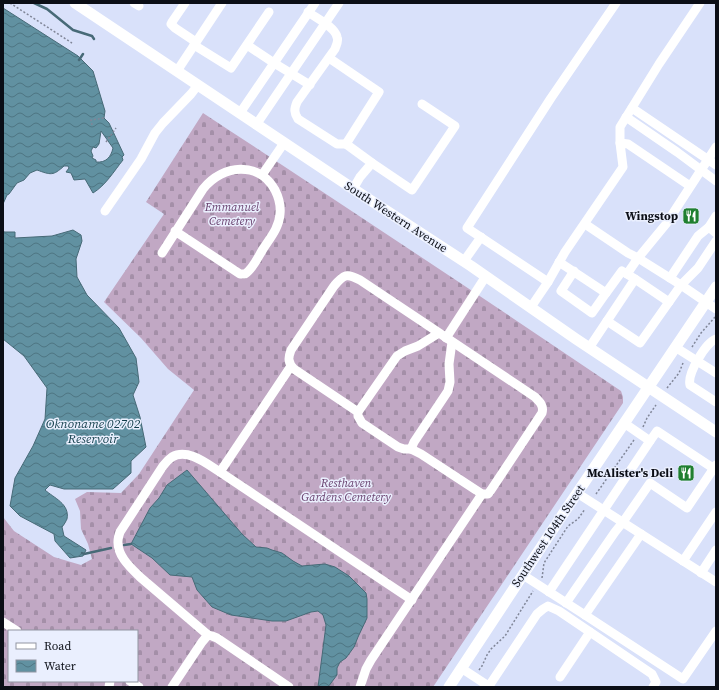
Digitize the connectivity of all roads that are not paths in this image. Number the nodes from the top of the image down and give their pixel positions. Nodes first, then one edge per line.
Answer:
1 (185, 3) edge
2 (222, 3) edge
3 (314, 3) edge
4 (339, 3) edge
5 (616, 3) edge
6 (700, 3) edge
7 (81, 5) edge
8 (269, 12) dead end
9 (308, 12) junction
10 (325, 23) junction
11 (195, 44) junction
12 (247, 45) junction
13 (329, 58) junction
14 (274, 63) junction
15 (176, 71) junction
16 (291, 73) junction
17 (198, 85) junction
18 (310, 85) junction
19 (422, 104) dead end
20 (632, 108) junction
21 (240, 113) junction
22 (626, 117) junction
23 (256, 124) junction
24 (284, 143) junction
25 (620, 143) junction
26 (346, 144) junction
27 (716, 148) edge
28 (708, 159) junction
29 (372, 163) junction
30 (716, 165) edge
31 (701, 170) junction
32 (262, 175) junction
33 (716, 180) edge
34 (690, 186) junction
35 (352, 189) junction
36 (105, 211) dead end
37 (716, 216) edge
38 (585, 224) junction
39 (712, 230) edge
40 (175, 231) junction
41 (481, 237) junction
42 (716, 241) edge
43 (162, 253) dead end
44 (638, 258) junction
45 (464, 261) junction
46 (560, 262) junction
47 (574, 271) junction
48 (627, 274) junction
49 (486, 276) junction
50 (670, 278) junction
51 (635, 279) junction
52 (548, 282) junction
53 (680, 285) junction
54 (716, 287) edge
55 (606, 293) junction
56 (669, 302) junction
57 (706, 302) junction
58 (531, 307) junction
59 (716, 309) edge
60 (607, 321) junction
61 (446, 337) junction
62 (716, 339) edge
63 (589, 348) junction
64 (675, 348) junction
65 (697, 361) junction
66 (291, 366) junction
67 (716, 373) edge
68 (648, 387) junction
69 (716, 402) edge
70 (358, 412) junction
71 (624, 423) junction
72 (714, 428) edge
73 (650, 441) junction
74 (411, 449) junction
75 (715, 468) edge
76 (220, 472) junction
77 (577, 493) junction
78 (482, 494) junction
79 (603, 510) junction
80 (716, 512) edge
81 (623, 522) junction
82 (641, 534) junction
83 (716, 550) edge
84 (683, 561) junction
85 (701, 573) junction
86 (523, 575) junction
87 (716, 582) edge
88 (549, 592) junction
89 (412, 600) junction
90 (566, 603) junction
91 (585, 616) junction
92 (3, 622) edge
93 (15, 630) edge
94 (716, 631) edge
95 (590, 632) junction
96 (208, 635) junction
97 (461, 668) junction
98 (560, 678) dead end
99 (172, 687) edge
100 (289, 687) edge
101 (360, 687) edge
102 (449, 687) edge
103 (489, 687) edge
104 (653, 687) edge

1 - 11 street
2 - 11 street
3 - 9 street
4 - 10 street
5 - 41 street
6 - 20 street
7 - 15 main road, South Western Avenue
8 - 12 street
9 - 10 street
9 - 14 street
10 - 13 street
10 - 16 street
11 - 12 street
11 - 15 street
12 - 14 street
13 - 18 street
13 - 26 street
14 - 16 street
14 - 21 street
15 - 17 main road, South Western Avenue
16 - 18 street
16 - 23 street
17 - 21 main road, South Western Avenue
17 - 36 street
18 - 26 street
19 - 29 street
20 - 22 street
20 - 28 street
21 - 23 main road, South Western Avenue
22 - 25 street
22 - 31 street
23 - 24 main road, South Western Avenue
24 - 32 street
24 - 35 main road, South Western Avenue
25 - 34 street
25 - 38 street
26 - 29 street
27 - 28 street
28 - 30 street
28 - 31 street
29 - 35 street
31 - 33 street
31 - 34 street
32 - 40 street
32 - 40 street
34 - 44 street
35 - 45 main road, South Western Avenue
37 - 39 street
38 - 44 street
38 - 46 street
39 - 50 street
40 - 43 street
41 - 45 street
41 - 52 street
42 - 53 street
44 - 48 street
44 - 50 street
45 - 49 main road, South Western Avenue
46 - 47 street
46 - 52 street
47 - 55 street
47 - 55 street
48 - 51 street
48 - 55 street
49 - 58 main road, South Western Avenue
49 - 61 street
50 - 53 street
51 - 56 street
51 - 60 street
52 - 58 street
53 - 56 street
53 - 57 street
54 - 57 main road, Southwest 104th Street
56 - 60 street
57 - 59 street
57 - 64 main road, Southwest 104th Street
58 - 63 main road, South Western Avenue
60 - 63 street
61 - 66 street
61 - 70 street
61 - 74 street
61 - 78 street
62 - 65 street
63 - 68 main road, South Western Avenue
64 - 65 street
64 - 68 main road, Southwest 104th Street
65 - 67 street
65 - 69 street
66 - 70 street
66 - 76 street
68 - 71 main road, Southwest 104th Street
68 - 72 main road, South Western Avenue
70 - 74 street
71 - 73 street
71 - 77 main road, Southwest 104th Street
73 - 75 street
73 - 79 street
74 - 78 street
75 - 81 street
76 - 89 street
76 - 96 street
77 - 79 street
77 - 86 main road, Southwest 104th Street
78 - 89 street
79 - 81 street
79 - 88 street
80 - 84 street
81 - 82 street
81 - 90 street
82 - 84 street
82 - 91 street
83 - 85 street
84 - 85 street
85 - 87 street
86 - 88 street
86 - 97 main road, Southwest 104th Street
88 - 90 street
89 - 101 street
90 - 91 street
91 - 94 street
92 - 93 street
95 - 98 street
95 - 103 street
95 - 104 street
96 - 99 street
96 - 100 street
97 - 102 main road, Southwest 104th Street
97 - 103 street

